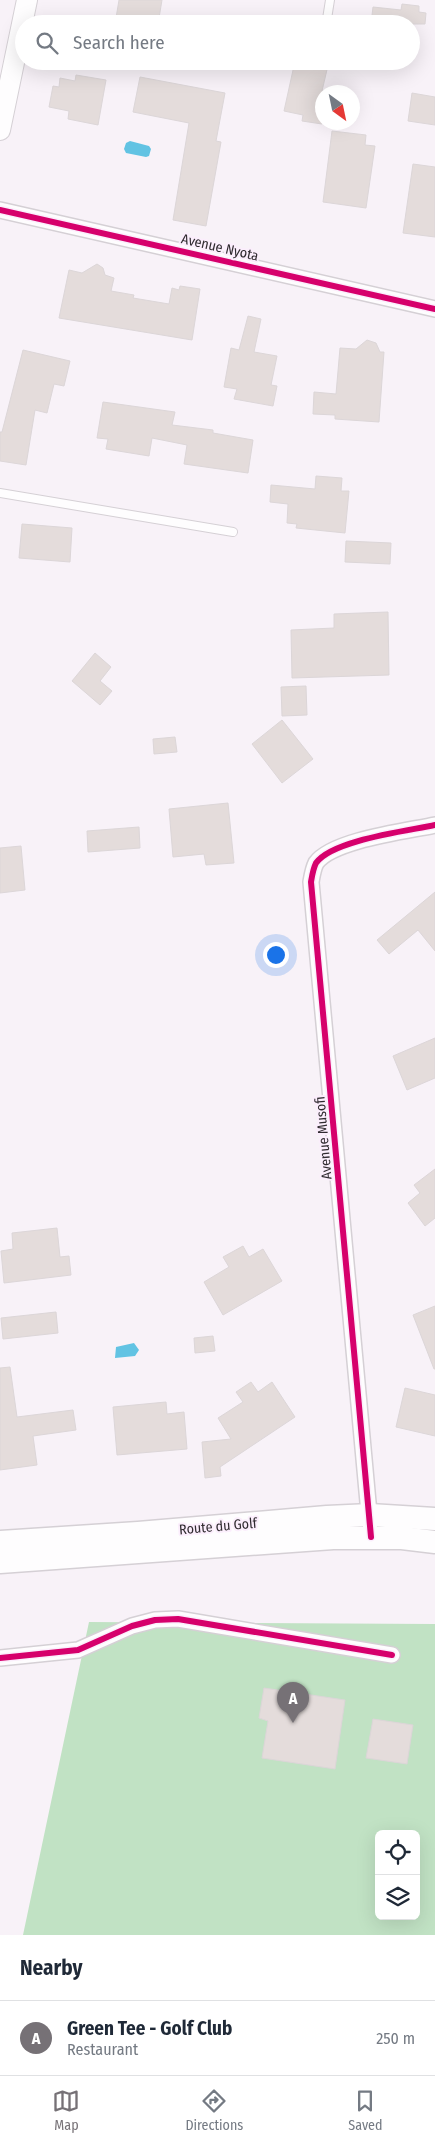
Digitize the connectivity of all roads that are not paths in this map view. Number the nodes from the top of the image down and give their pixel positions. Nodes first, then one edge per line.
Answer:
1 (27, 0) edge
2 (330, 0) edge
3 (24, 15) edge
4 (328, 15) edge
5 (15, 58) edge
6 (0, 130) edge
7 (0, 210) edge
8 (435, 309) edge
9 (0, 493) edge
10 (233, 532) dead end
11 (435, 825) edge
12 (435, 1519) edge
13 (370, 1526) junction
14 (0, 1542) edge
15 (435, 1542) edge
16 (0, 1562) edge
17 (392, 1655) dead end
18 (0, 1658) edge

1 - 3 street
2 - 4 lane
5 - 6 street
7 - 8 street, Avenue Nyota
9 - 10 lane
11 - 13 street, Avenue Musofi
12 - 13 main road, Route du Golf
13 - 14 main road, Route du Golf
13 - 15 main road
13 - 16 main road
17 - 18 street

